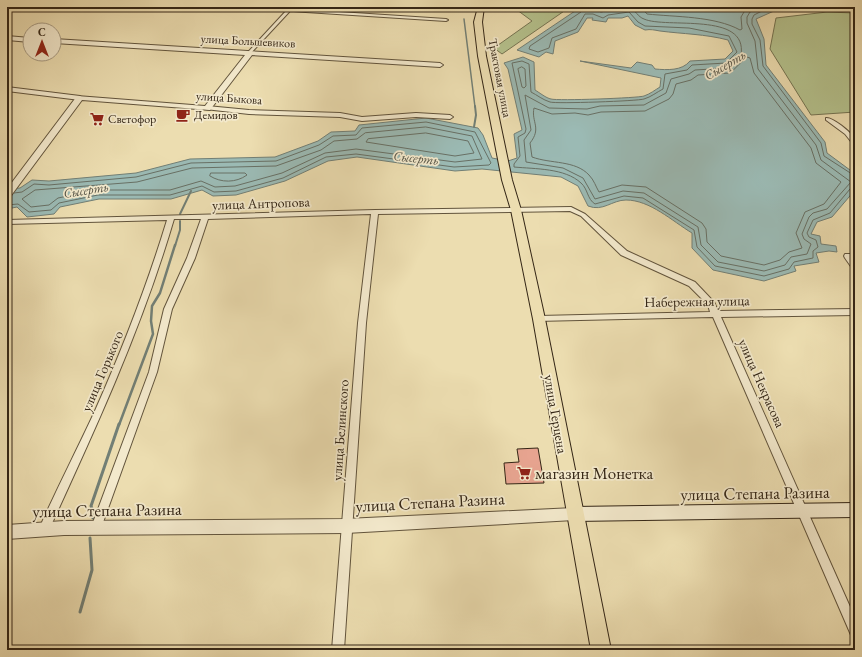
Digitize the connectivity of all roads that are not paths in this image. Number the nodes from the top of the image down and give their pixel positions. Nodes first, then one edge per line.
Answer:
1 (241, 7) edge
2 (480, 7) edge
3 (291, 9) edge
4 (446, 20) dead end
5 (7, 38) edge
6 (22, 39) edge
7 (62, 41) edge
8 (251, 52) junction
9 (440, 65) dead end
10 (7, 89) edge
11 (80, 98) junction
12 (207, 108) junction
13 (450, 117) dead end
14 (828, 119) dead end
15 (855, 143) edge
16 (507, 180) joint
17 (7, 195) edge
18 (571, 209) joint
19 (516, 210) junction
20 (375, 212) junction
21 (205, 217) junction
22 (171, 218) junction
23 (7, 222) edge
24 (848, 256) dead end
25 (855, 266) edge
26 (855, 312) edge
27 (715, 314) junction
28 (538, 319) junction
29 (855, 510) edge
30 (803, 512) junction
31 (574, 514) junction
32 (346, 526) junction
33 (96, 528) junction
34 (44, 529) junction
35 (7, 532) edge
36 (855, 631) edge
37 (338, 650) edge
38 (601, 650) edge

1 - 3 street
2 - 16 main road, Трактовая улица
3 - 4 street
3 - 8 street
5 - 6 street
7 - 8 street, улица Большевиков
8 - 9 street, улица Большевиков
8 - 12 street
10 - 11 street, улица Быкова
11 - 12 street, улица Быкова
11 - 17 street
12 - 13 street, улица Быкова
14 - 15 street
16 - 19 main road, улица Герцена
18 - 19 street, улица Антропова
18 - 27 street, улица Некрасова
19 - 20 street, улица Антропова
19 - 28 main road, улица Герцена
20 - 21 street, улица Антропова
20 - 32 street, улица Белинского
21 - 22 street, улица Антропова
21 - 33 street
22 - 23 street, улица Антропова
22 - 34 street, улица Горького
24 - 25 street
26 - 27 street, Набережная улица
27 - 28 street, Набережная улица
27 - 30 street, улица Некрасова
28 - 31 main road, улица Герцена
29 - 30 main road, улица Степана Разина
30 - 31 main road, улица Степана Разина
30 - 36 street, улица Некрасова
31 - 32 street, улица Степана Разина
31 - 38 main road, улица Герцена
32 - 33 street, улица Степана Разина
32 - 37 street, улица Белинского
33 - 34 street, улица Степана Разина
34 - 35 street, улица Степана Разина

